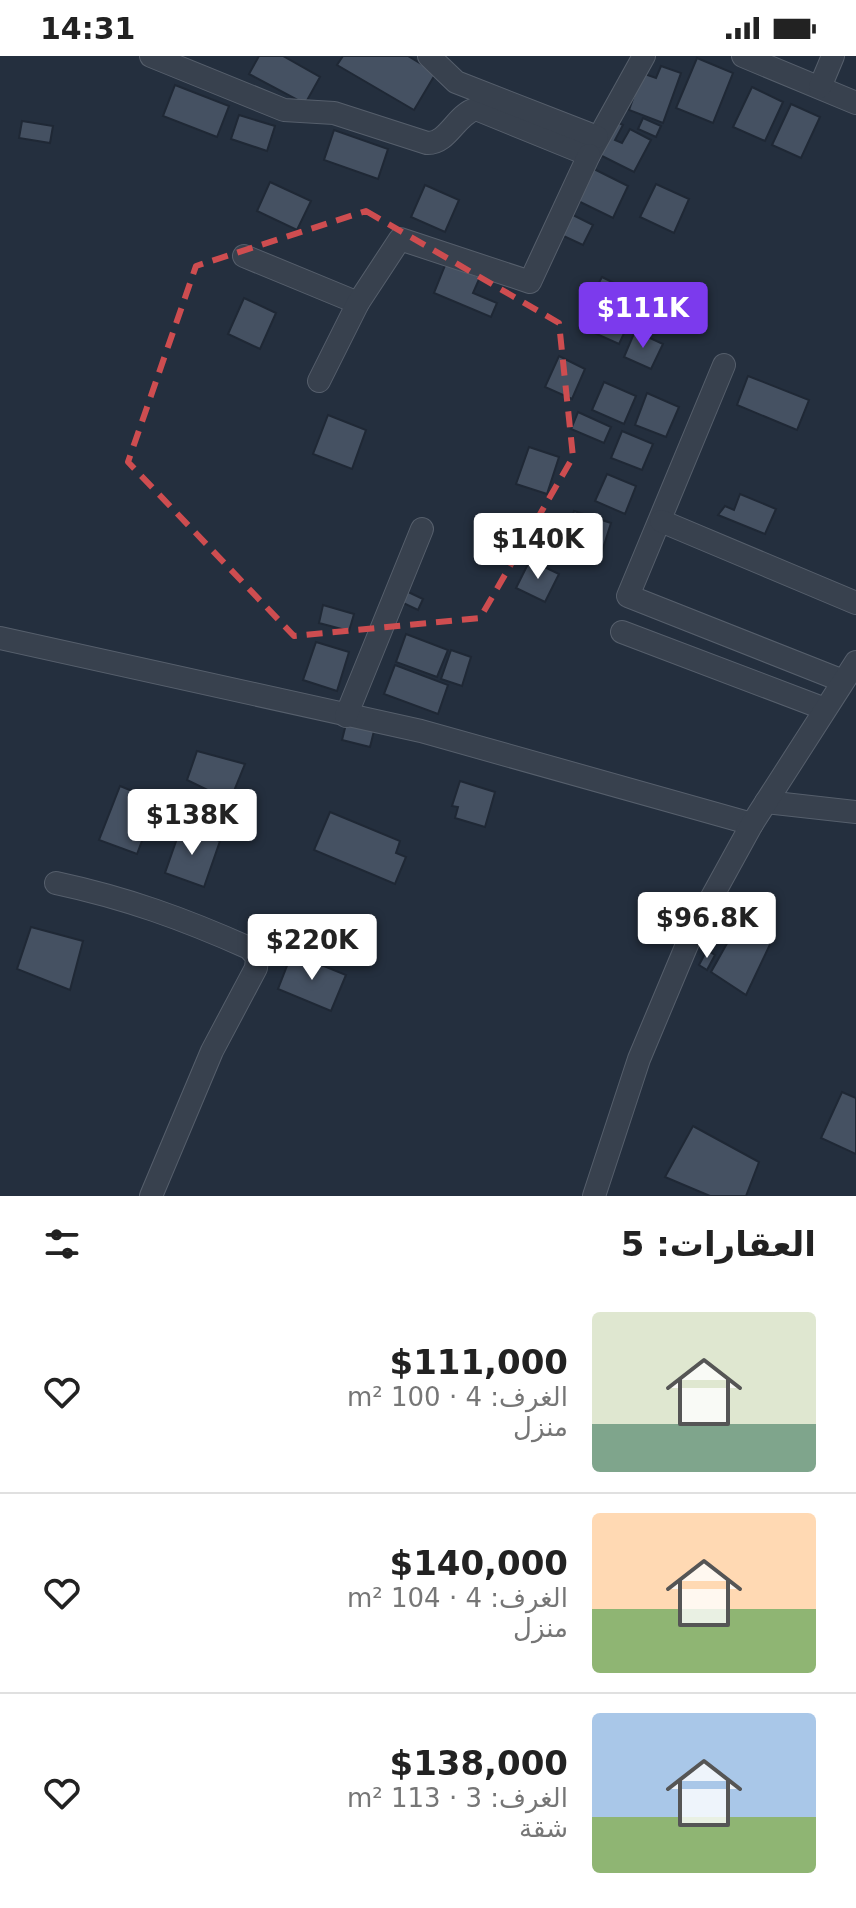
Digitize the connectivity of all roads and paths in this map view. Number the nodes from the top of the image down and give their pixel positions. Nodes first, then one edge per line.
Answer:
1 (151, 56) edge
2 (429, 56) edge
3 (644, 56) edge
4 (743, 56) edge
5 (833, 56) edge
6 (820, 87) junction
7 (856, 103) edge
8 (593, 146) junction
9 (244, 256) dead end
10 (358, 303) junction
11 (724, 365) dead end
12 (319, 381) dead end
13 (661, 521) junction
14 (422, 529) dead end
15 (856, 603) edge
16 (622, 632) dead end
17 (0, 638) edge
18 (856, 662) edge
19 (843, 681) junction
20 (825, 709) junction
21 (346, 716) junction
22 (766, 802) junction
23 (856, 812) edge
24 (752, 824) junction
25 (56, 883) dead end
26 (151, 1196) edge
27 (594, 1196) edge

1 - 8 street
2 - 8 street
3 - 8 street
4 - 6 street
5 - 6 street
6 - 7 street
8 - 10 street
9 - 10 street
10 - 12 street
11 - 13 street
13 - 15 street
13 - 19 street
14 - 21 street
16 - 20 street
17 - 21 street
18 - 19 street
19 - 20 street
20 - 22 street
21 - 24 street
22 - 23 street
22 - 24 street
24 - 27 street
25 - 26 street

